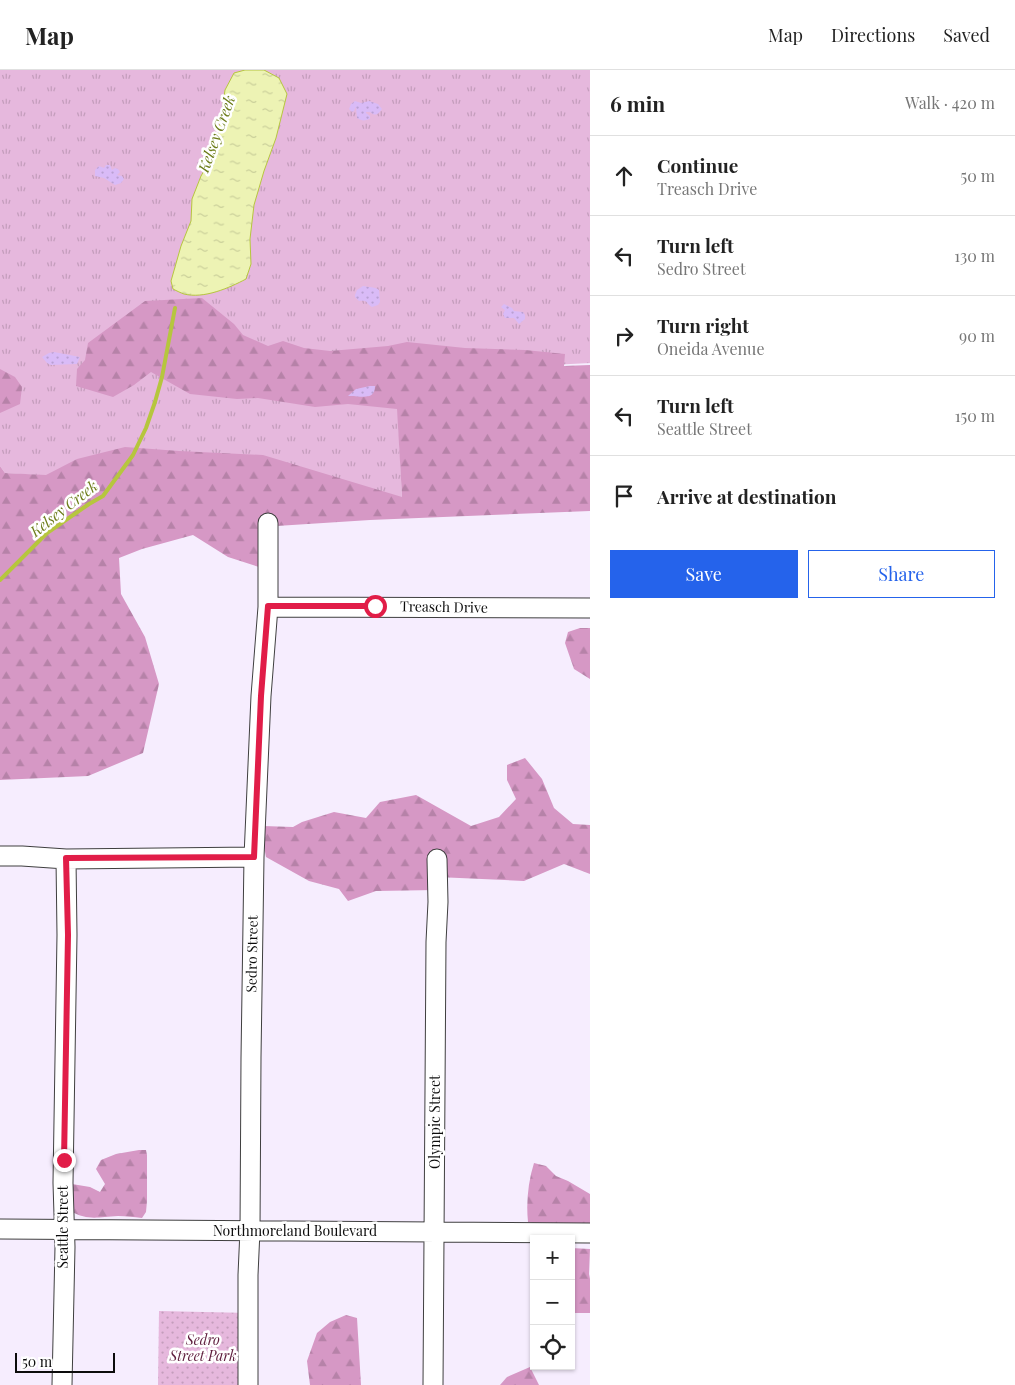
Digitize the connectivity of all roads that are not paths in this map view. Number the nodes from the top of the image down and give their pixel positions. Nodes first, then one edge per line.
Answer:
1 (268, 522) dead end
2 (268, 606) junction
3 (590, 608) edge
4 (0, 856) edge
5 (254, 857) junction
6 (66, 858) junction
7 (437, 859) dead end
8 (0, 1229) edge
9 (64, 1229) junction
10 (250, 1230) junction
11 (434, 1232) junction
12 (590, 1233) edge
13 (62, 1385) edge
14 (248, 1385) edge
15 (433, 1385) edge

1 - 2 street, Sedro Street
2 - 3 street, Treasch Drive
2 - 5 street, Sedro Street
4 - 6 street
5 - 6 street
5 - 10 street, Sedro Street
6 - 9 street, Seattle Street
7 - 11 street, Olympic Street
8 - 9 street, Northmoreland Boulevard
9 - 10 street, Northmoreland Boulevard
9 - 13 street, Seattle Street
10 - 11 street, Northmoreland Boulevard
10 - 14 street, Sedro Street
11 - 12 street, Northmoreland Boulevard
11 - 15 street, Olympic Street

